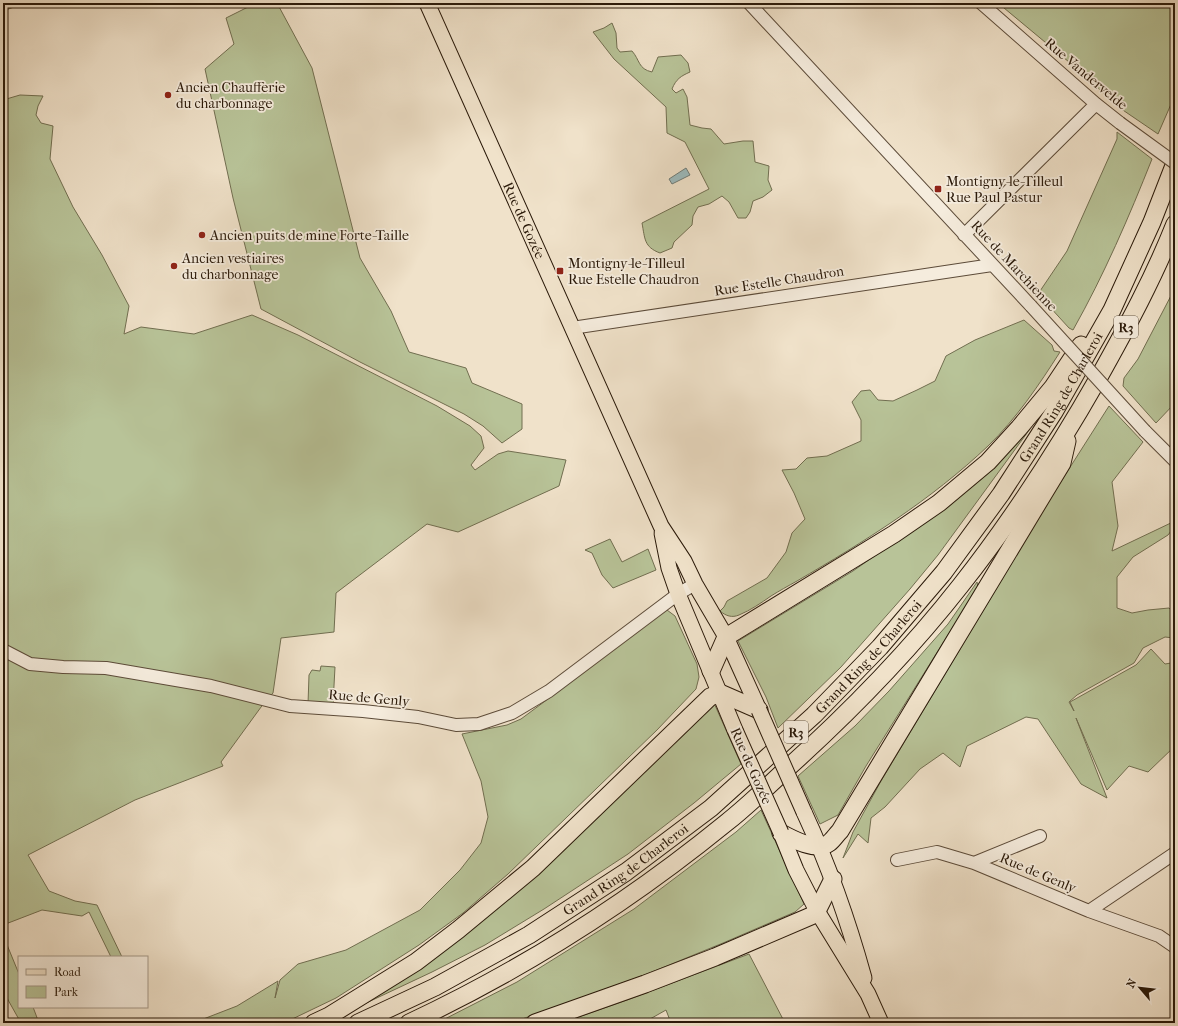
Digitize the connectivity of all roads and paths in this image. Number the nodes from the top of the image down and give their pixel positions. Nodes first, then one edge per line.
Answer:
1 (426, 3) edge
2 (749, 3) edge
3 (981, 3) edge
4 (1096, 104) junction
5 (1175, 163) edge
6 (1175, 224) edge
7 (964, 235) junction
8 (992, 264) junction
9 (1112, 310) junction
10 (572, 328) junction
11 (1071, 427) junction
12 (1175, 461) edge
13 (661, 526) junction
14 (695, 584) junction
15 (678, 594) junction
16 (726, 637) junction
17 (3, 650) edge
18 (710, 671) junction
19 (720, 693) junction
20 (759, 710) junction
21 (781, 833) junction
22 (1040, 836) dead end
23 (820, 847) junction
24 (1175, 853) edge
25 (897, 860) dead end
26 (974, 863) junction
27 (833, 879) junction
28 (817, 911) junction
29 (1089, 911) junction
30 (1175, 947) edge
31 (868, 994) junction
32 (314, 1023) edge
33 (358, 1023) edge
34 (409, 1023) edge
35 (535, 1023) edge
36 (881, 1023) edge

1 - 10 main road, Rue de Gozée
2 - 7 street, Rue de Marchienne
3 - 4 street, Rue Vandervelde
4 - 5 street, Rue Vandervelde, bridge
4 - 7 street
5 - 9 highway, Grand Ring de Charleroi / R3
6 - 11 highway, Grand Ring de Charleroi / R3
7 - 8 street, Rue de Marchienne
8 - 10 street, Rue Estelle Chaudron
8 - 12 street, Rue de Marchienne, bridge
9 - 16 highway
9 - 33 highway, Grand Ring de Charleroi / R3
10 - 13 main road, Rue de Gozée
11 - 23 highway
11 - 34 highway, Grand Ring de Charleroi / R3
13 - 14 main road, Rue de Gozée
13 - 15 main road, Rue de Gozée
14 - 15 street, Rue de Genly
14 - 16 main road, Rue de Gozée
15 - 17 street, Rue de Genly
15 - 18 main road, Rue de Gozée
16 - 18 highway
16 - 20 main road, Rue de Gozée
18 - 19 main road, Rue de Gozée
19 - 20 highway
19 - 21 main road, Rue de Gozée, bridge
19 - 32 highway
20 - 23 main road, Rue de Gozée, bridge
21 - 23 highway
21 - 28 main road, Rue de Gozée
22 - 26 street, Rue de Genly
23 - 27 main road, Rue de Gozée
24 - 29 street
25 - 26 street, Rue de Genly
26 - 29 street, Rue de Genly
27 - 28 highway
27 - 31 main road, Rue de Gozée
28 - 31 main road, Rue de Gozée
28 - 35 highway
29 - 30 street, Rue de Genly
31 - 36 main road, Rue de Gozée

